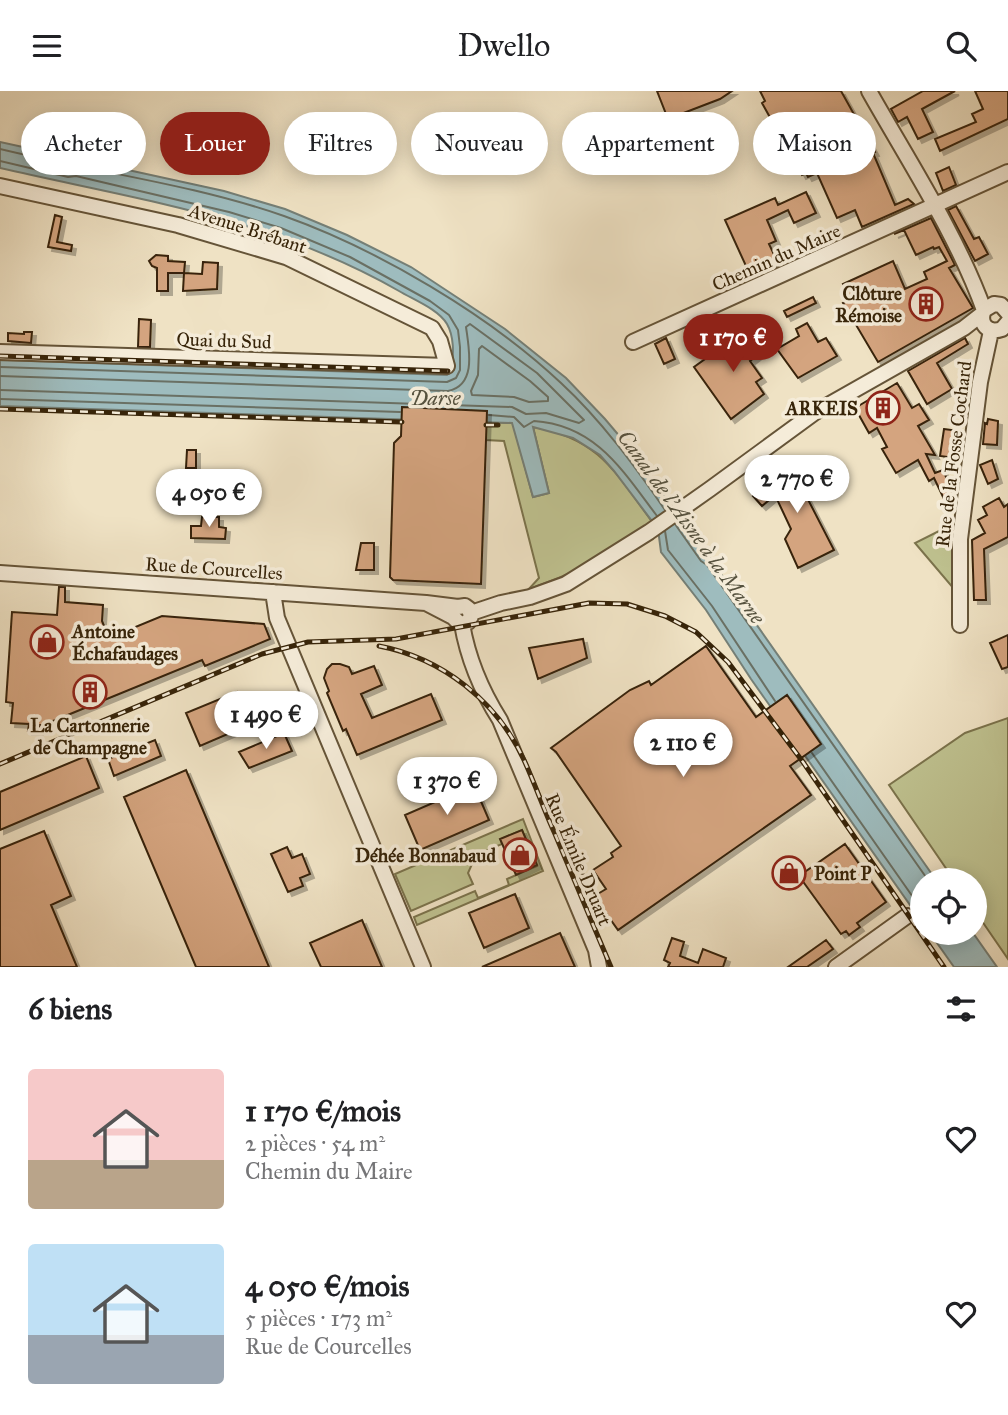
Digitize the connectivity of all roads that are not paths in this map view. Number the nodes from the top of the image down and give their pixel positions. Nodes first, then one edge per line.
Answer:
1 (869, 91) edge
2 (1008, 173) edge
3 (0, 186) edge
4 (934, 207) junction
5 (998, 317) edge
6 (633, 342) dead end
7 (0, 352) edge
8 (447, 366) joint
9 (0, 573) edge
10 (274, 592) junction
11 (461, 615) junction
12 (960, 625) dead end
13 (907, 916) dead end
14 (599, 965) edge
15 (423, 967) edge
16 (835, 967) edge

1 - 4 street
2 - 4 street, Chemin du Maire
3 - 8 street, Avenue Brébant
4 - 5 street
4 - 6 street, Chemin du Maire
5 - 11 street, Rue de Courcelles
5 - 12 street, Rue de la Fosse Cochard
7 - 8 street, Quai du Sud
9 - 10 street, Rue de Courcelles
10 - 11 street, Rue de Courcelles
10 - 15 street
11 - 14 street, Rue Émile Druart
13 - 16 street

